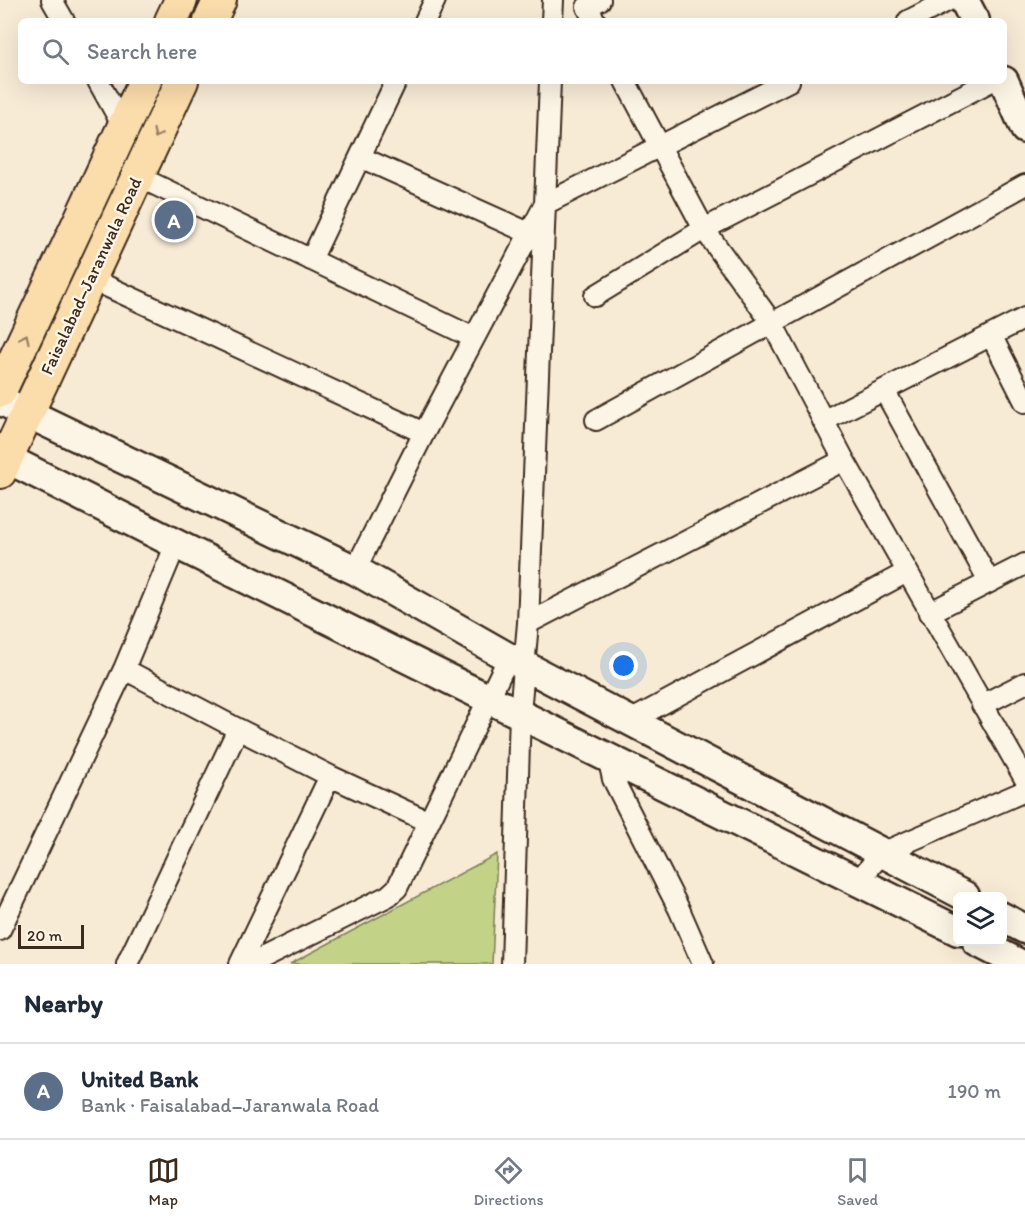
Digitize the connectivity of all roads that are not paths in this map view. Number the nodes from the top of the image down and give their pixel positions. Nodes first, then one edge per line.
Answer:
1 (52, 0) edge
2 (181, 0) edge
3 (220, 0) edge
4 (435, 0) edge
5 (553, 0) edge
6 (949, 0) edge
7 (964, 0) edge
8 (62, 18) edge
9 (172, 18) edge
10 (211, 18) edge
11 (426, 18) edge
12 (552, 18) edge
13 (914, 18) edge
14 (973, 18) edge
15 (100, 84) edge
16 (144, 84) edge
17 (181, 84) edge
18 (395, 84) edge
19 (550, 84) edge
20 (628, 84) edge
21 (783, 84) edge
22 (985, 84) edge
23 (1005, 84) edge
24 (124, 128) junction
25 (1025, 129) edge
26 (659, 147) junction
27 (360, 157) junction
28 (137, 176) junction
29 (1025, 185) edge
30 (545, 204) junction
31 (704, 229) junction
32 (529, 233) junction
33 (311, 260) junction
34 (89, 278) junction
35 (595, 296) dead end
36 (1025, 318) edge
37 (772, 323) junction
38 (991, 335) junction
39 (474, 338) junction
40 (884, 390) junction
41 (0, 391) edge
42 (0, 400) edge
43 (1025, 402) edge
44 (28, 413) junction
45 (596, 420) dead end
46 (823, 421) junction
47 (424, 433) junction
48 (844, 460) junction
49 (2, 462) edge
50 (176, 544) junction
51 (1025, 564) edge
52 (355, 570) junction
53 (907, 572) junction
54 (989, 581) junction
55 (929, 613) junction
56 (528, 623) junction
57 (512, 663) junction
58 (124, 669) junction
59 (1025, 683) edge
60 (491, 693) junction
61 (982, 705) junction
62 (520, 713) junction
63 (630, 721) junction
64 (238, 729) junction
65 (608, 757) junction
66 (330, 777) junction
67 (1025, 779) edge
68 (1025, 791) edge
69 (429, 822) junction
70 (870, 868) junction
71 (953, 893) edge
72 (953, 928) edge
73 (0, 930) edge
74 (985, 946) edge
75 (127, 964) edge
76 (240, 964) edge
77 (251, 964) edge
78 (512, 964) edge
79 (704, 964) edge
80 (1020, 964) edge

1 - 8 street
2 - 9 main road
3 - 10 main road
4 - 11 street
5 - 12 street
6 - 13 street
7 - 14 street
15 - 24 street
16 - 24 main road, Faisalabad–Jaranwala Road
17 -> 28 main road, Faisalabad–Jaranwala Road
18 - 27 street
19 - 30 street
20 - 26 street
21 - 26 street
22 - 31 street
23 - 25 street
41 -> 24 main road, Faisalabad–Jaranwala Road
26 - 30 street
26 - 31 street
27 - 32 street
27 - 33 street
28 - 33 street
28 - 34 main road, Faisalabad–Jaranwala Road
29 - 37 street
30 - 32 street
30 - 56 street
31 - 35 street
31 - 37 street
32 - 39 street
33 - 39 street
34 - 44 main road, Faisalabad–Jaranwala Road
34 - 47 street
36 - 38 street
37 - 45 street
37 - 46 street
38 - 40 street
38 - 43 street
39 - 47 street
40 - 46 street
40 - 54 street
42 - 44 street
44 - 49 main road, Faisalabad–Jaranwala Road
44 - 52 street
46 - 48 street
47 - 52 street
48 - 53 street
48 - 56 street
49 - 50 street
50 - 58 street
50 - 60 street
51 - 54 street
52 - 57 street
53 - 55 street
53 - 63 street
54 - 55 street
55 - 61 street
56 - 57 street
57 - 60 street
57 - 62 street
57 - 63 street
58 - 64 street
58 - 73 street
59 - 61 street
60 - 62 street
60 - 69 street
61 - 67 street
62 - 65 street
62 - 78 street
63 - 70 street
64 - 66 street
64 - 75 street
65 - 70 street
65 - 79 street
66 - 69 street
66 - 76 street
68 - 70 street
69 - 77 street
70 - 71 street
70 - 72 street
74 - 80 street

